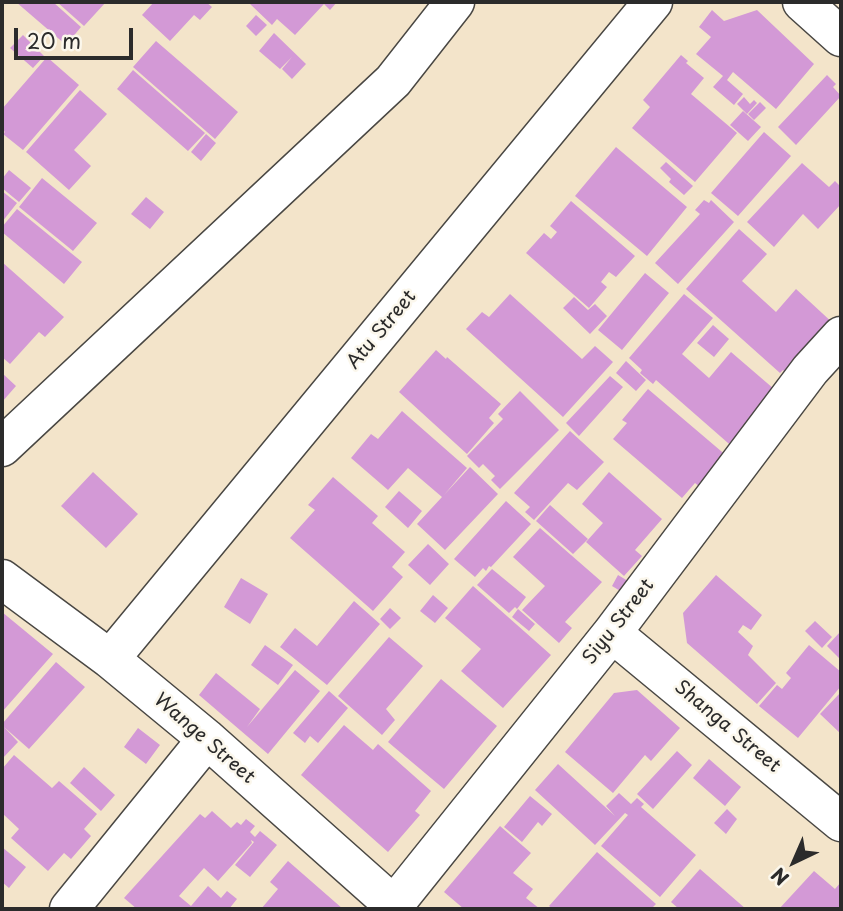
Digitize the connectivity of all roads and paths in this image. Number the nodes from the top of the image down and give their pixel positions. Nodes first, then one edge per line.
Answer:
1 (455, 2) edge
2 (653, 2) edge
3 (802, 2) edge
4 (841, 37) edge
5 (841, 336) edge
6 (2, 447) edge
7 (2, 579) edge
8 (612, 633) junction
9 (110, 659) junction
10 (207, 740) junction
11 (841, 822) edge
12 (396, 907) edge
13 (69, 909) edge

1 - 6 street
2 - 9 street, Atu Street
3 - 4 street
5 - 8 street, Siyu Street
7 - 9 street, Wange Street
8 - 11 street, Shanga Street
8 - 12 street, Siyu Street
9 - 10 street, Wange Street
10 - 12 street, Wange Street
10 - 13 street

